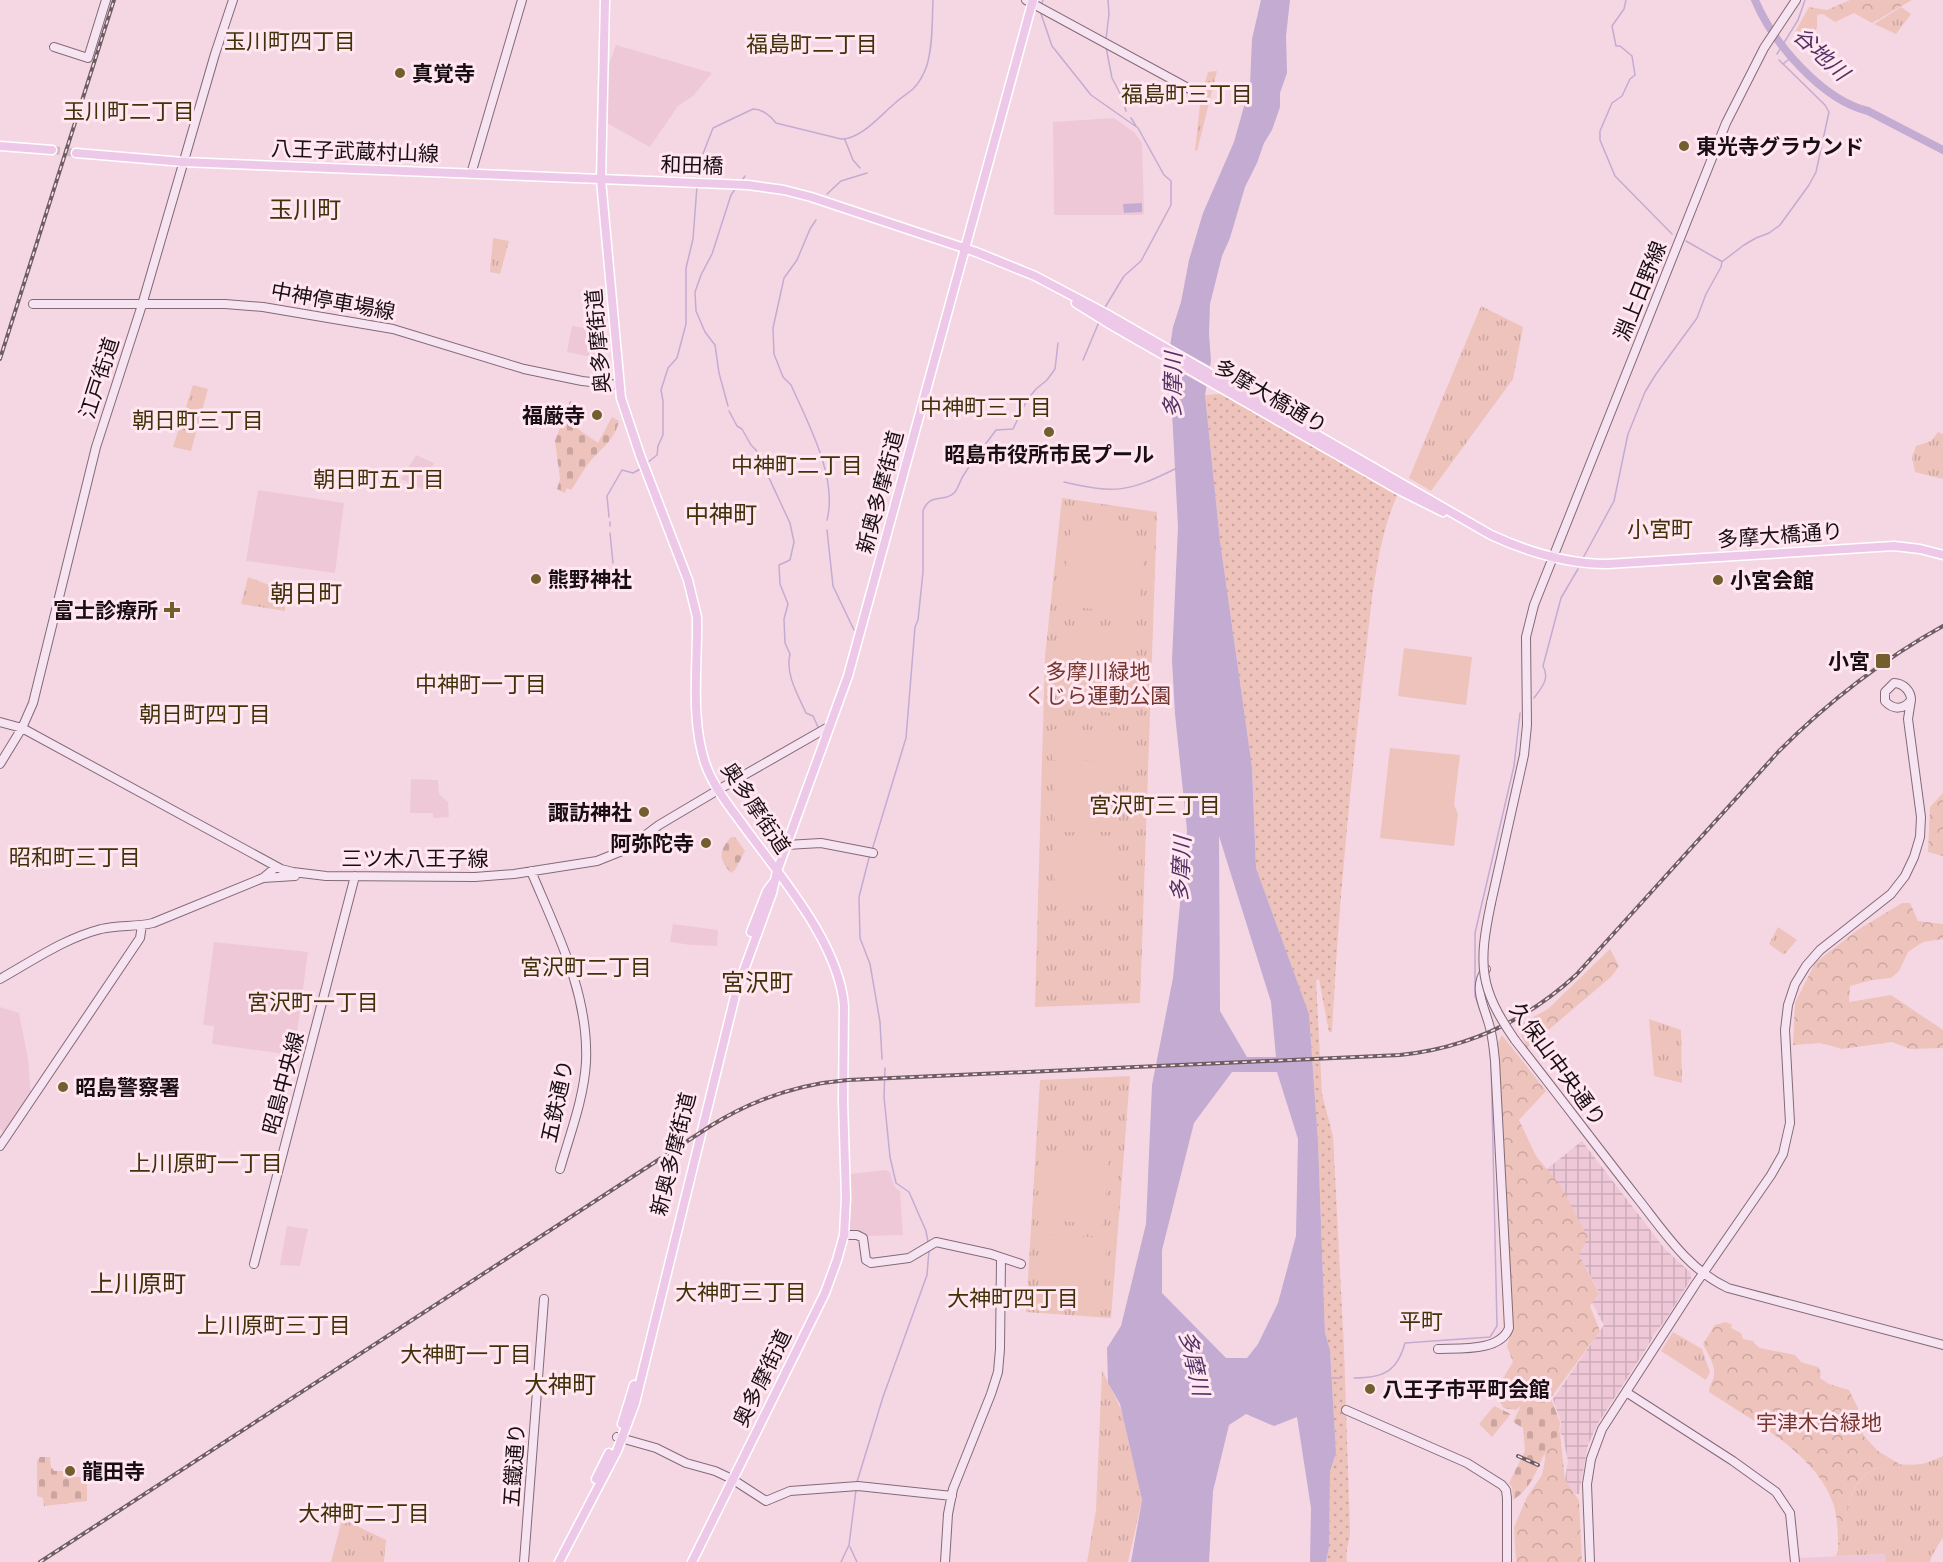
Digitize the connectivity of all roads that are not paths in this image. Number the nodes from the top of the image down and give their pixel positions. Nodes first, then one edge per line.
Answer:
1 (106, 0) edge
2 (233, 0) edge
3 (522, 0) edge
4 (605, 0) edge
5 (1796, 0) edge
6 (1035, 4) edge
7 (54, 47) dead end
8 (1199, 94) dead end
9 (0, 146) edge
10 (52, 150) tunnel mouth
11 (76, 153) tunnel mouth
12 (183, 162) junction
13 (471, 174) junction
14 (601, 180) junction
15 (634, 181) joint
16 (748, 185) joint
17 (966, 249) junction
18 (33, 304) dead end
19 (142, 305) junction
20 (1115, 323) junction
21 (619, 385) junction
22 (1481, 530) junction
23 (1943, 555) edge
24 (1553, 558) junction
25 (1911, 700) junction
26 (1898, 708) junction
27 (1908, 719) junction
28 (0, 722) edge
29 (830, 726) junction
30 (22, 728) junction
31 (0, 764) edge
32 (718, 790) junction
33 (786, 845) junction
34 (871, 853) dead end
35 (276, 867) junction
36 (531, 871) junction
37 (777, 871) junction
38 (315, 876) junction
39 (355, 876) junction
40 (263, 878) junction
41 (142, 925) junction
42 (1488, 967) dead end
43 (0, 979) edge
44 (0, 1146) edge
45 (560, 1169) dead end
46 (844, 1235) junction
47 (1001, 1258) junction
48 (254, 1264) dead end
49 (1021, 1264) dead end
50 (1704, 1275) junction
51 (544, 1299) dead end
52 (1943, 1345) edge
53 (1438, 1349) dead end
54 (1626, 1392) junction
55 (1347, 1410) dead end
56 (620, 1438) junction
57 (732, 1479) junction
58 (952, 1496) junction
59 (524, 1562) edge
60 (553, 1562) edge
61 (559, 1562) edge
62 (692, 1562) edge
63 (945, 1562) edge
64 (1506, 1562) edge
65 (1590, 1562) edge
66 (1795, 1562) edge

1 - 7 street
2 - 12 street, 江戸街道
3 - 13 street
4 - 14 main road, 奥多摩街道
5 - 24 street, 淵上日野線
6 - 8 street
6 - 17 main road, 新奥多摩街道
9 - 10 main road
11 - 12 main road, 八王子武蔵村山線
12 - 13 main road, 八王子武蔵村山線
12 - 19 street, 江戸街道
13 - 14 main road, 八王子武蔵村山線
14 - 15 main road, 八王子武蔵村山線
14 - 21 main road, 奥多摩街道
15 - 16 main road, 和田橋
16 - 17 main road, 多摩大橋通り
17 - 20 main road, 多摩大橋通り
17 - 29 main road, 新奥多摩街道
18 - 19 street, 中神停車場線
19 - 21 street, 中神停車場線
19 - 30 street, 江戸街道
20 - 22 main road, 多摩大橋通り
20 - 22 main road, 多摩大橋通り
21 - 32 main road, 奥多摩街道
22 - 24 main road, 多摩大橋通り
23 - 24 main road, 多摩大橋通り
24 - 50 street, 久保山中央通り, bridge
25 - 26 street
25 - 26 street
25 - 27 street
26 - 27 street
27 - 50 street
28 - 30 street, 三ツ木八王子線
29 - 32 street, 三ツ木八王子線
29 - 33 main road, 新奥多摩街道
30 - 31 street, 江戸街道
30 - 35 street, 三ツ木八王子線
32 - 36 street, 三ツ木八王子線
32 - 37 main road, 奥多摩街道
33 - 34 street
33 - 37 main road, 新奥多摩街道
35 - 38 street, 三ツ木八王子線
35 - 40 street
36 - 39 street, 三ツ木八王子線
36 - 45 street, 五鉄通り
37 - 46 main road, 奥多摩街道
37 - 56 main road, 新奥多摩街道
38 - 39 street, 三ツ木八王子線
38 - 40 street
39 - 48 street, 昭島中央線
40 - 41 street
41 - 43 street
41 - 44 street
42 - 53 street
46 - 47 street
46 - 57 main road, 奥多摩街道
47 - 49 street
47 - 58 street
50 - 52 street, 久保山中央通り
50 - 54 street
51 - 59 street, 五鐵通り
54 - 65 street
54 - 66 street
55 - 64 street
56 - 57 street
56 - 60 main road
56 - 61 main road
57 - 58 street
57 - 62 main road, 奥多摩街道
58 - 63 street

